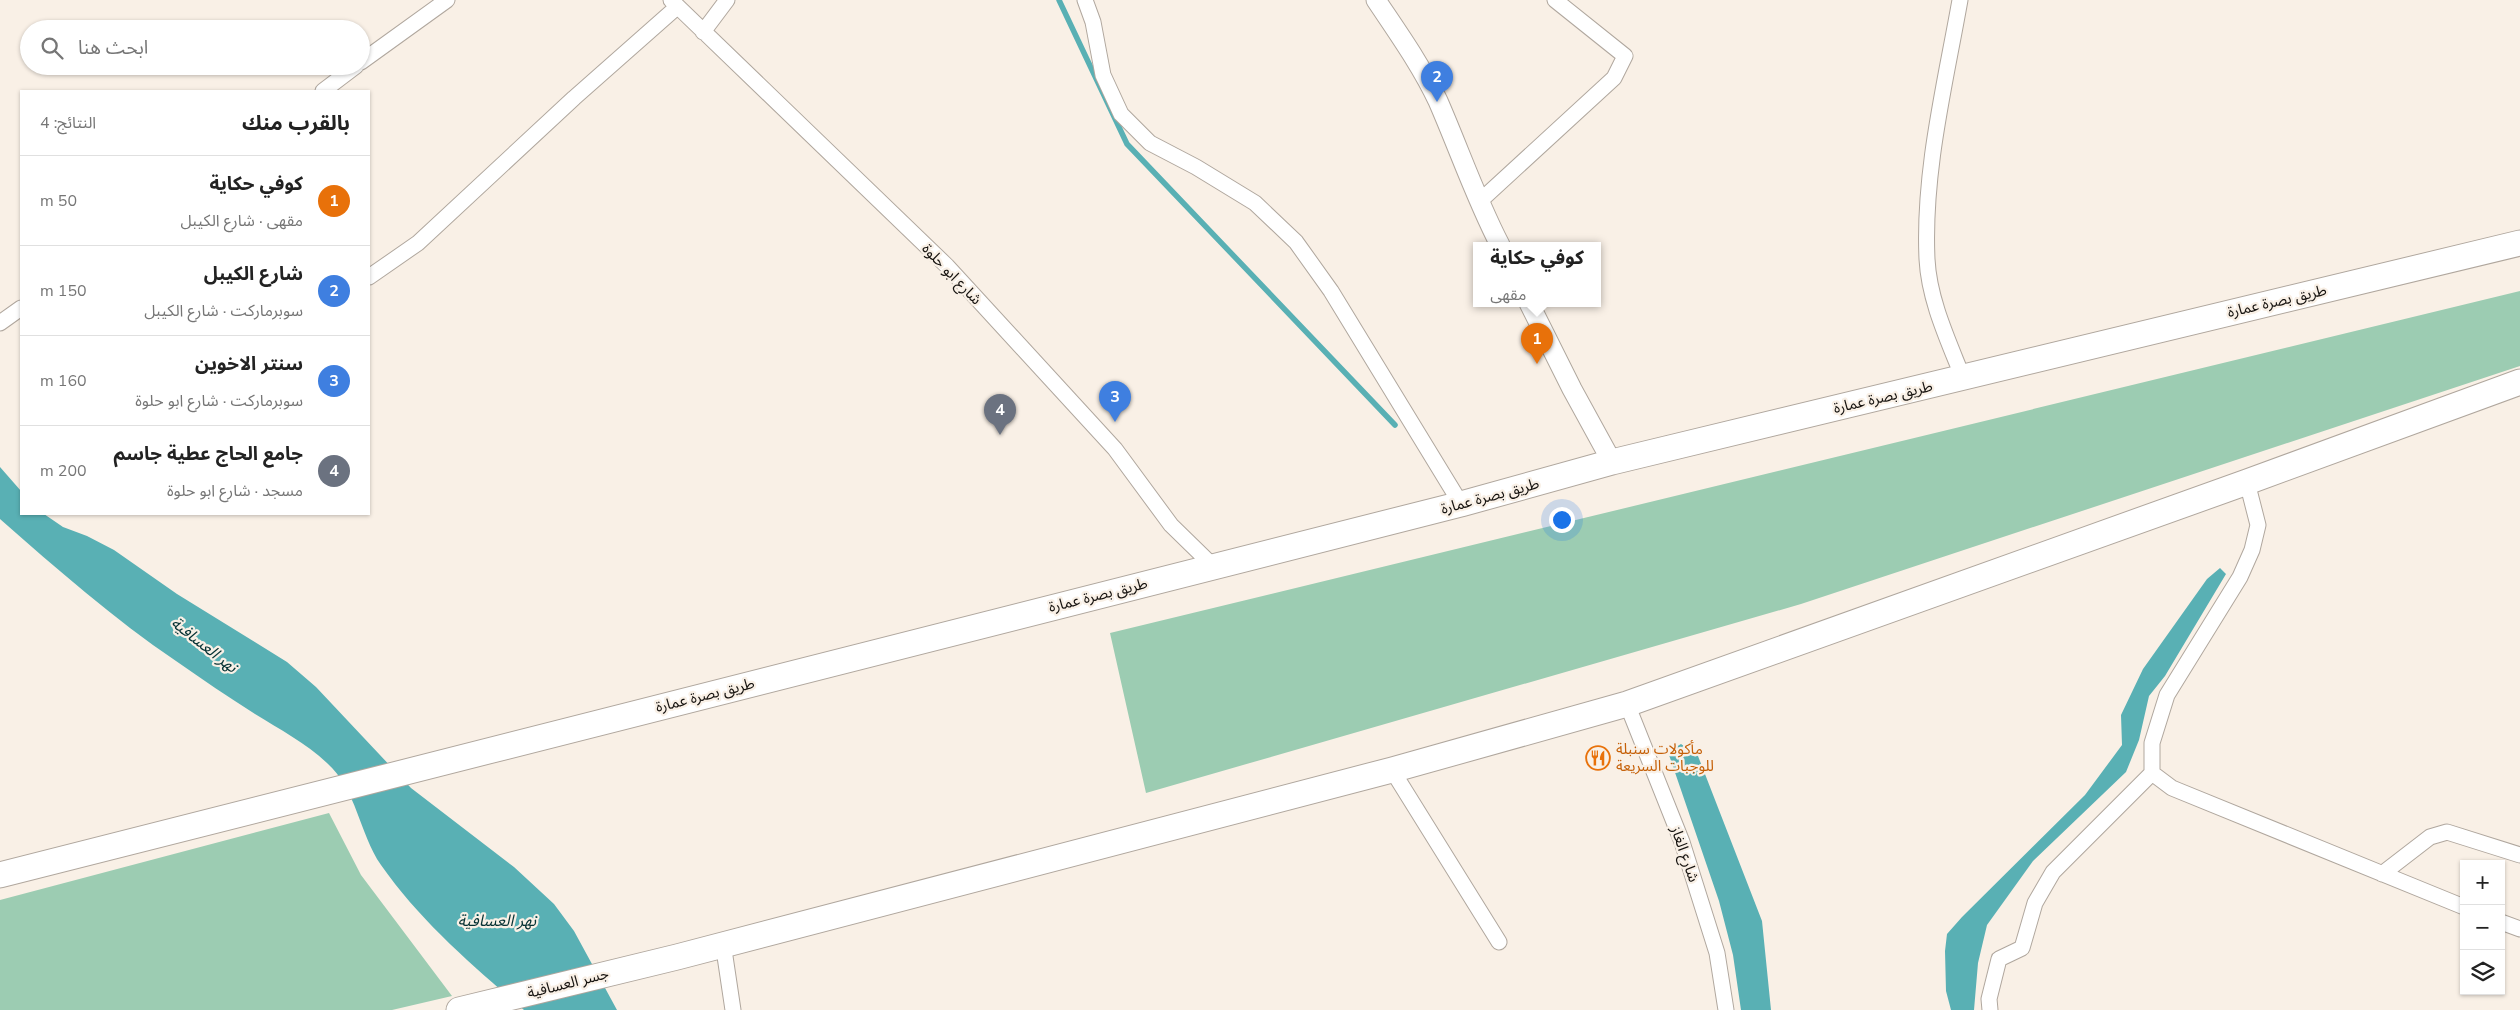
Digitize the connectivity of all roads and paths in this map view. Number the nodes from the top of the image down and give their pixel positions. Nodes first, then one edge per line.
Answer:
1 (447, 0) edge
2 (727, 0) edge
3 (1086, 0) edge
4 (1376, 0) edge
5 (1555, 0) edge
6 (1960, 0) edge
7 (674, 3) edge
8 (703, 32) junction
9 (370, 56) edge
10 (344, 75) edge
11 (323, 90) edge
12 (1479, 202) junction
13 (1499, 242) edge
14 (2520, 243) edge
15 (370, 276) edge
16 (1531, 307) edge
17 (20, 309) edge
18 (0, 323) edge
19 (1963, 378) junction
20 (2520, 382) edge
21 (1612, 462) junction
22 (2247, 482) junction
23 (1461, 504) junction
24 (1213, 566) junction
25 (1627, 704) junction
26 (1392, 770) junction
27 (2152, 773) junction
28 (2520, 855) edge
29 (2382, 874) junction
30 (0, 875) edge
31 (2461, 905) edge
32 (2505, 923) edge
33 (2520, 929) edge
34 (1499, 942) dead end
35 (723, 943) junction
36 (459, 1010) edge
37 (733, 1010) edge
38 (1726, 1010) edge
39 (1990, 1010) edge

1 - 9 street
2 - 8 street
3 - 23 street
4 - 12 street
5 - 12 street
6 - 19 street
7 - 8 street, شارع ابو حلوة
7 - 15 street
8 - 24 street, شارع ابو حلوة
10 - 11 street
12 - 13 street
14 - 19 highway, طريق بصرة عمارة
16 - 21 street
17 - 18 street
19 - 21 highway, طريق بصرة عمارة
20 - 22 highway
21 - 23 highway, طريق بصرة عمارة
22 - 25 highway
22 - 27 street
23 - 24 highway, طريق بصرة عمارة
24 - 30 highway, طريق بصرة عمارة
25 - 26 highway
25 - 38 street, شارع الغاز
26 - 34 street
26 - 35 highway
27 - 29 street
27 - 39 street
28 - 29 street
29 - 31 street
32 - 33 street
35 - 36 highway, جسر العسافية
35 - 37 street

